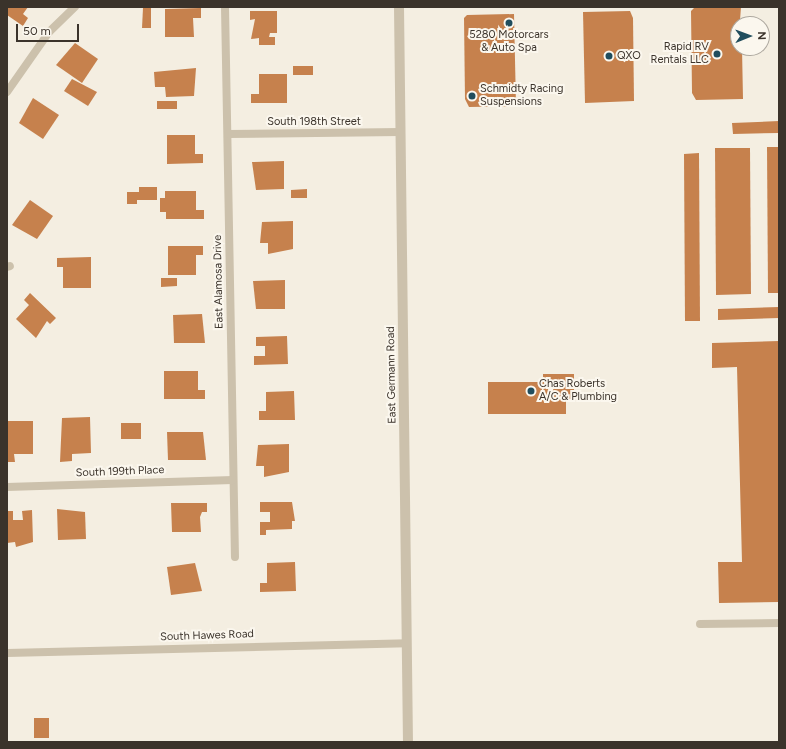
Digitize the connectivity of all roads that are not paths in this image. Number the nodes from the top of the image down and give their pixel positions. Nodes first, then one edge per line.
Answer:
1 (75, 7) edge
2 (225, 7) edge
3 (399, 7) edge
4 (7, 92) edge
5 (400, 132) junction
6 (228, 134) junction
7 (233, 480) junction
8 (7, 487) edge
9 (235, 557) dead end
10 (779, 623) edge
11 (700, 624) dead end
12 (407, 643) junction
13 (7, 653) edge
14 (408, 742) edge

1 - 4 street
2 - 6 street, East Alamosa Drive
3 - 5 street, East Germann Road
5 - 6 street, South 198th Street
5 - 12 street, East Germann Road
6 - 7 street, East Alamosa Drive
7 - 8 street, South 199th Place
7 - 9 street, East Alamosa Drive
10 - 11 street
12 - 13 street, South Hawes Road
12 - 14 street, East Germann Road

